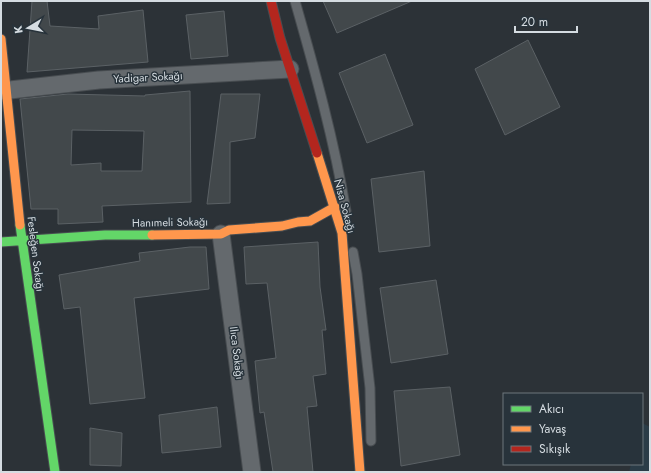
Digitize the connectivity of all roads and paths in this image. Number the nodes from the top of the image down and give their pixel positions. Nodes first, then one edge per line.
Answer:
1 (271, 1) edge
2 (295, 1) edge
3 (1, 39) edge
4 (290, 69) junction
5 (4, 91) edge
6 (335, 207) junction
7 (221, 234) junction
8 (21, 241) junction
9 (1, 242) edge
10 (371, 441) dead end
11 (55, 472) edge
12 (252, 472) edge
13 (360, 472) edge

1 - 4 street, Nisa Sokağı
2 - 10 lane
3 - 5 street, Fesleğen Sokağı
4 - 5 street, Yadigar Sokağı
4 - 6 street, Nisa Sokağı
5 - 8 street, Fesleğen Sokağı
6 - 7 street, Hanımeli Sokağı
6 - 13 street, Nisa Sokağı
7 - 8 street, Hanımeli Sokağı
7 - 12 street, Ilıca Sokağı
8 - 9 street, Hanımeli Sokağı
8 - 11 street, Fesleğen Sokağı

